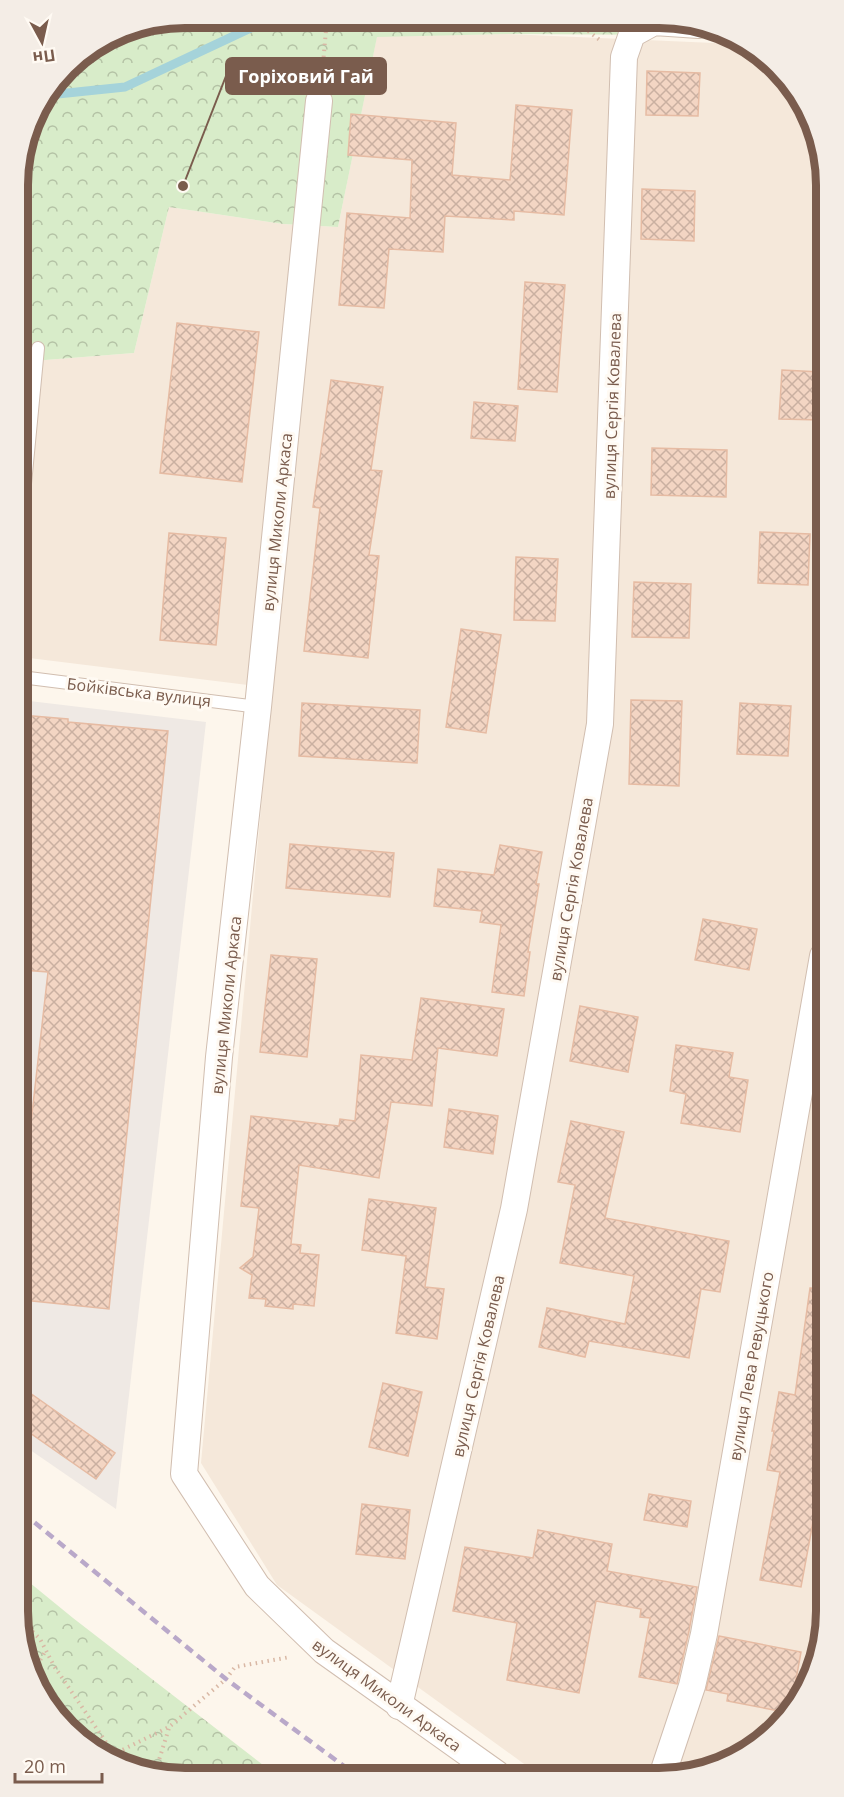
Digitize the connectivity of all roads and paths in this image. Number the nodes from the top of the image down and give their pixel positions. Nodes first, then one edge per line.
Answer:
1 (326, 28) edge
2 (643, 28) edge
3 (320, 101) joint
4 (38, 348) dead end
5 (29, 450) edge
6 (29, 678) edge
7 (258, 707) junction
8 (815, 999) edge
9 (30, 1629) edge
10 (46, 1650) junction
11 (324, 1651) junction
12 (38, 1664) edge
13 (399, 1706) junction
14 (169, 1727) junction
15 (109, 1748) edge
16 (119, 1753) edge
17 (157, 1765) edge
18 (488, 1768) edge
19 (665, 1768) edge

1 - 3 path
2 - 13 street, вулиця Сергія Ковалева
3 - 7 street, вулиця Миколи Аркаса
4 - 5 lane
6 - 7 lane, Бойківська вулиця
7 - 11 street, вулиця Миколи Аркаса
8 - 19 street, вулиця Лева Ревуцького
9 - 10 path
10 - 12 path
10 - 15 path
11 - 13 street, вулиця Миколи Аркаса
11 - 14 path
13 - 18 street, вулиця Миколи Аркаса
14 - 16 path
14 - 17 path

